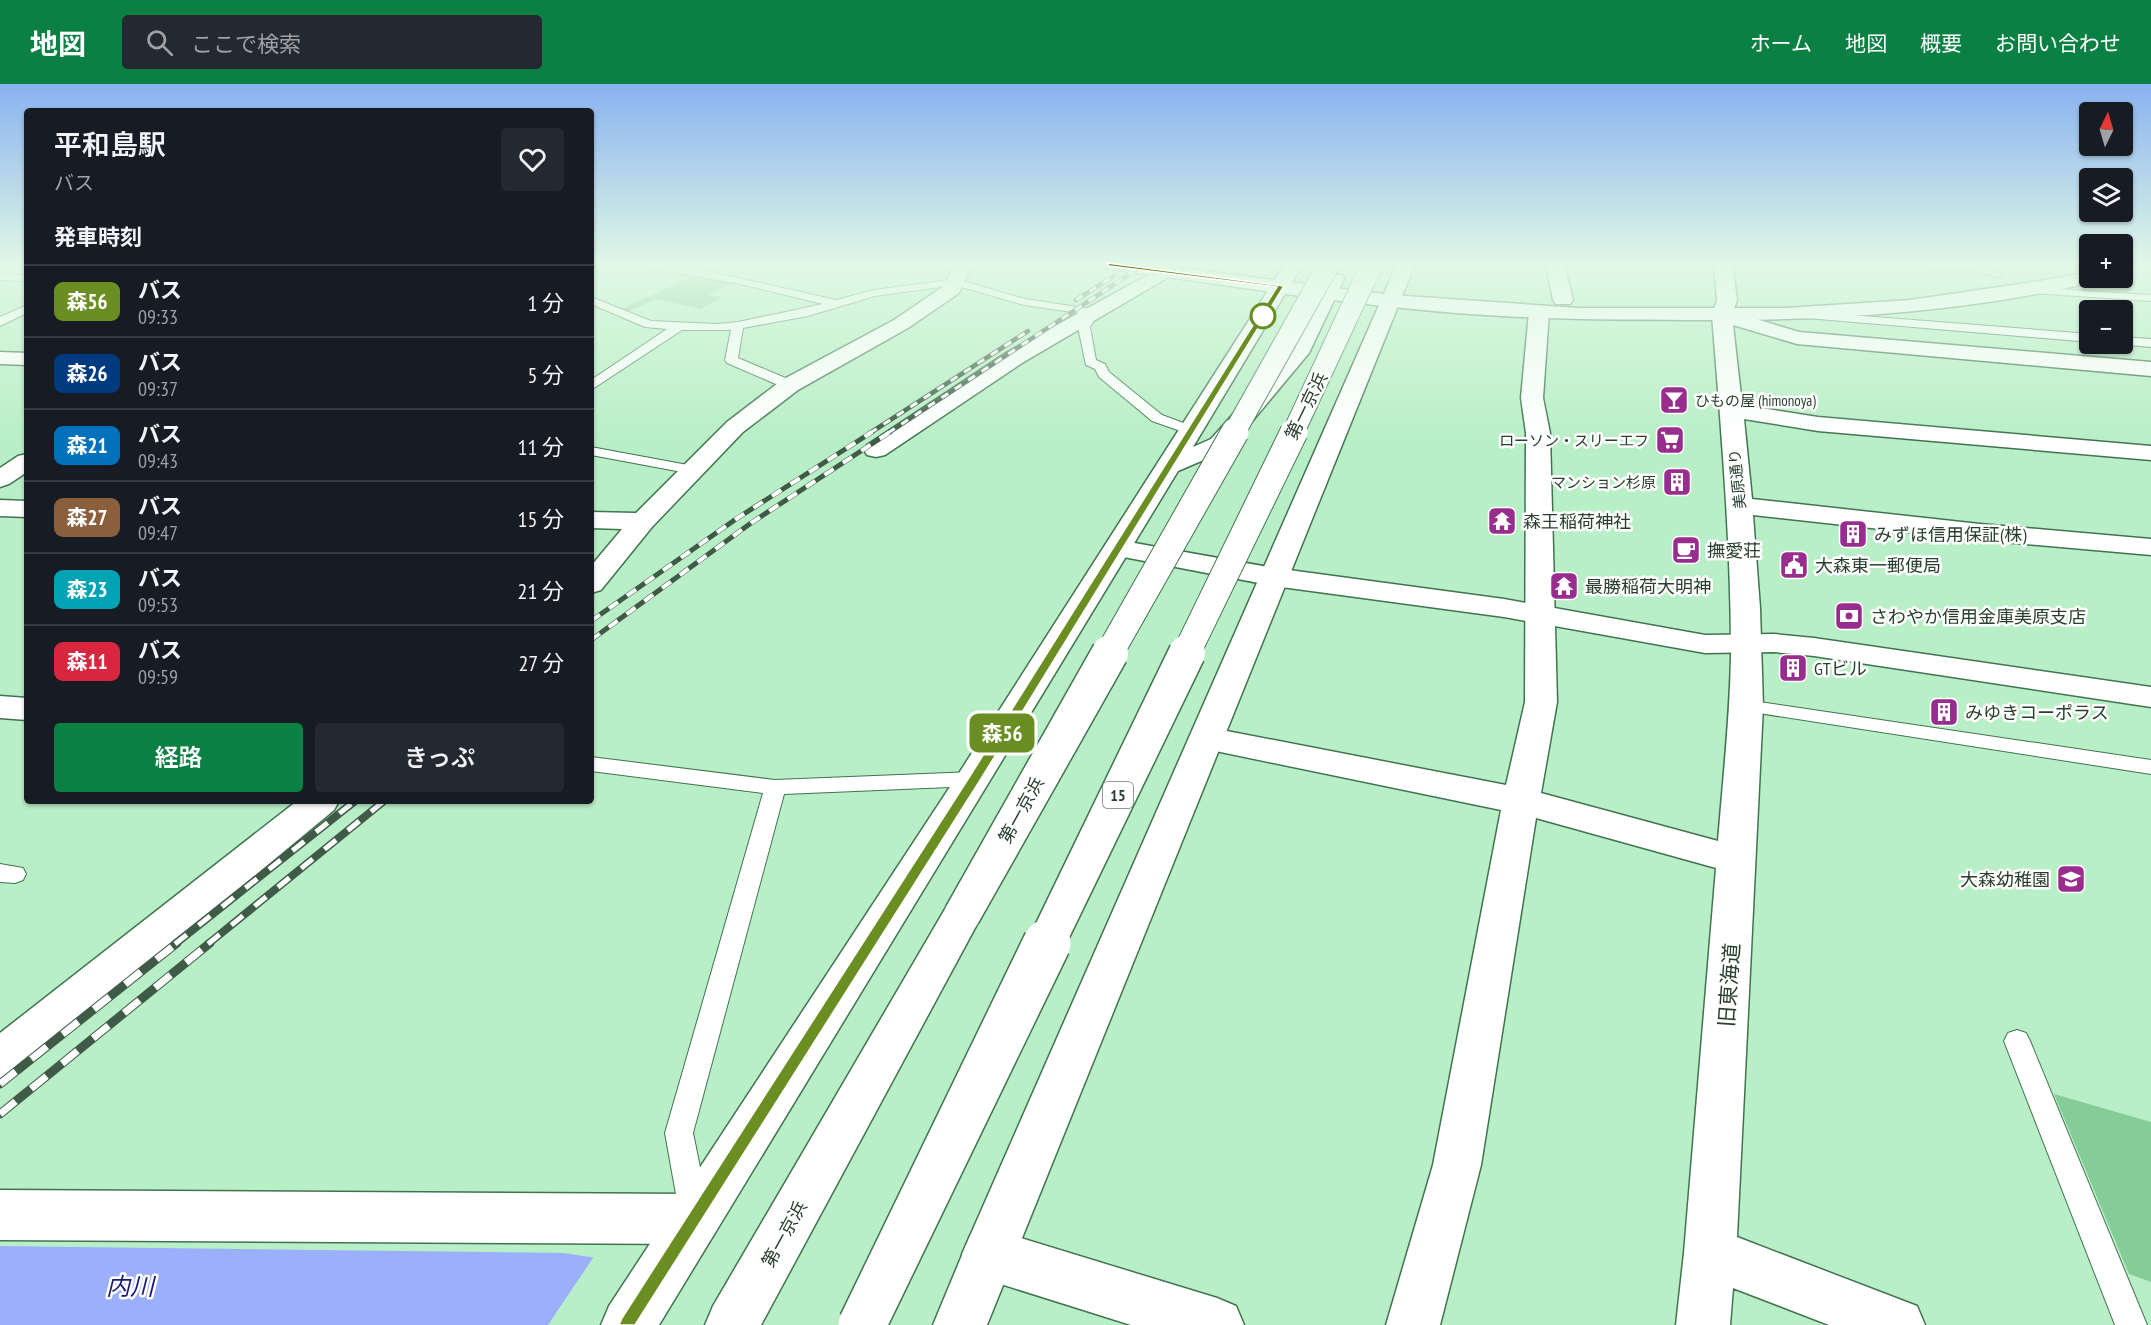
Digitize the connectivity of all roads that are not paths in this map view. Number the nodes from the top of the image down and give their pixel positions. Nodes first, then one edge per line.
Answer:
1 (645, 322) edge
2 (758, 322) edge
3 (904, 322) edge
4 (1076, 322) edge
5 (1087, 322) edge
6 (1259, 322) edge
7 (1323, 322) edge
8 (1331, 322) edge
9 (1341, 322) edge
10 (1345, 322) edge
11 (1548, 322) edge
12 (1725, 322) edge
13 (1758, 322) edge
14 (1886, 322) edge
15 (679, 326) junction
16 (738, 326) junction
17 (2079, 337) edge
18 (2133, 342) edge
19 (2151, 343) edge
20 (0, 358) edge
21 (24, 359) edge
22 (2151, 369) edge
23 (594, 384) edge
24 (790, 385) junction
25 (1730, 410) junction
26 (1192, 430) junction
27 (876, 450) dead end
28 (594, 452) edge
29 (2151, 453) edge
30 (24, 463) edge
31 (1171, 465) junction
32 (693, 470) junction
33 (0, 479) edge
34 (1741, 506) junction
35 (0, 508) edge
36 (24, 509) edge
37 (594, 520) edge
38 (643, 520) junction
39 (2151, 547) edge
40 (1118, 548) junction
41 (1274, 577) junction
42 (594, 580) edge
43 (1541, 615) junction
44 (1747, 644) junction
45 (2151, 697) edge
46 (1746, 706) junction
47 (0, 707) edge
48 (24, 709) edge
49 (1206, 738) junction
50 (594, 764) edge
51 (2151, 767) edge
52 (974, 779) junction
53 (775, 787) junction
54 (1521, 801) junction
55 (317, 804) edge
56 (1737, 860) junction
57 (2017, 1041) dead end
58 (0, 1059) edge
59 (0, 1215) edge
60 (688, 1229) junction
61 (1710, 1253) junction
62 (975, 1287) edge
63 (628, 1325) edge
64 (732, 1325) edge
65 (862, 1325) edge
66 (1217, 1325) edge
67 (1413, 1325) edge
68 (1703, 1325) edge
69 (1898, 1325) edge
70 (2131, 1325) edge

1 - 15 lane
2 - 16 lane
3 - 24 main road
4 - 27 main road
5 - 26 lane
6 - 26 main road
7 - 31 main road, 15
8 - 64 main road, 第一京浜 / 15, bridge
9 - 65 main road, 第一京浜 / 15, bridge
10 - 41 main road, 15
11 - 43 main road
12 - 25 main road, 美原通り
13 - 22 main road
14 - 17 lane
15 - 16 lane
15 - 23 lane
16 - 24 lane
18 - 19 lane
20 - 21 main road
24 - 32 main road
25 - 29 main road
25 - 34 main road, 美原通り
26 - 31 main road
28 - 32 lane
30 - 33 main road
31 - 40 main road
32 - 38 main road
34 - 39 main road
34 - 44 main road, 美原通り
35 - 36 main road
37 - 38 main road
38 - 42 main road
40 - 41 main road
40 - 52 main road
41 - 43 main road
41 - 49 main road, 15
43 - 44 main road
43 - 54 main road
44 - 45 main road
44 - 46 main road, 旧東海道
46 - 51 lane
46 - 56 main road, 旧東海道
47 - 48 main road
49 - 54 main road
49 - 62 main road, 15
50 - 53 lane
52 - 53 lane
52 - 60 main road
53 - 60 lane
54 - 56 main road
54 - 67 main road
55 - 58 main road
56 - 61 main road, 旧東海道
57 - 70 lane
59 - 60 main road
60 - 63 main road
61 - 68 main road, 旧東海道
61 - 69 main road
62 - 66 main road

